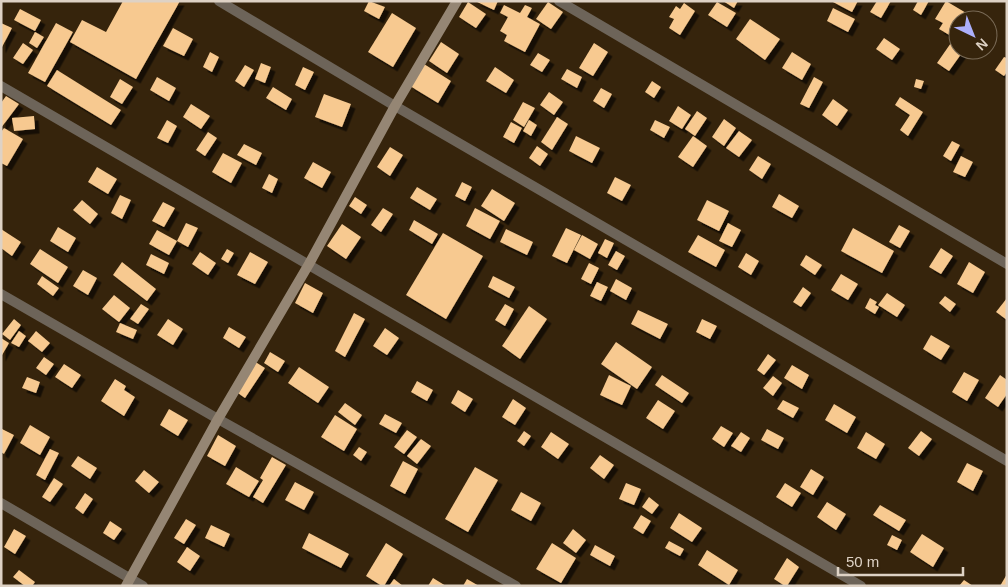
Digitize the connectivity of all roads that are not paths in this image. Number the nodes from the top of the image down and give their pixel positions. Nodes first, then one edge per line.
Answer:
1 (219, 1) edge
2 (457, 1) edge
3 (559, 1) edge
4 (1, 86) edge
5 (395, 106) junction
6 (309, 264) junction
7 (1007, 264) edge
8 (1, 294) edge
9 (218, 418) junction
10 (1007, 461) edge
11 (1, 503) edge
12 (128, 582) edge
13 (143, 586) edge
14 (516, 586) edge
15 (861, 586) edge

1 - 5 street
2 - 5 street
3 - 7 street
4 - 6 street
5 - 6 street
5 - 10 street
6 - 9 street
6 - 15 street
8 - 9 street
9 - 12 street
9 - 14 street
11 - 12 street
12 - 13 street

